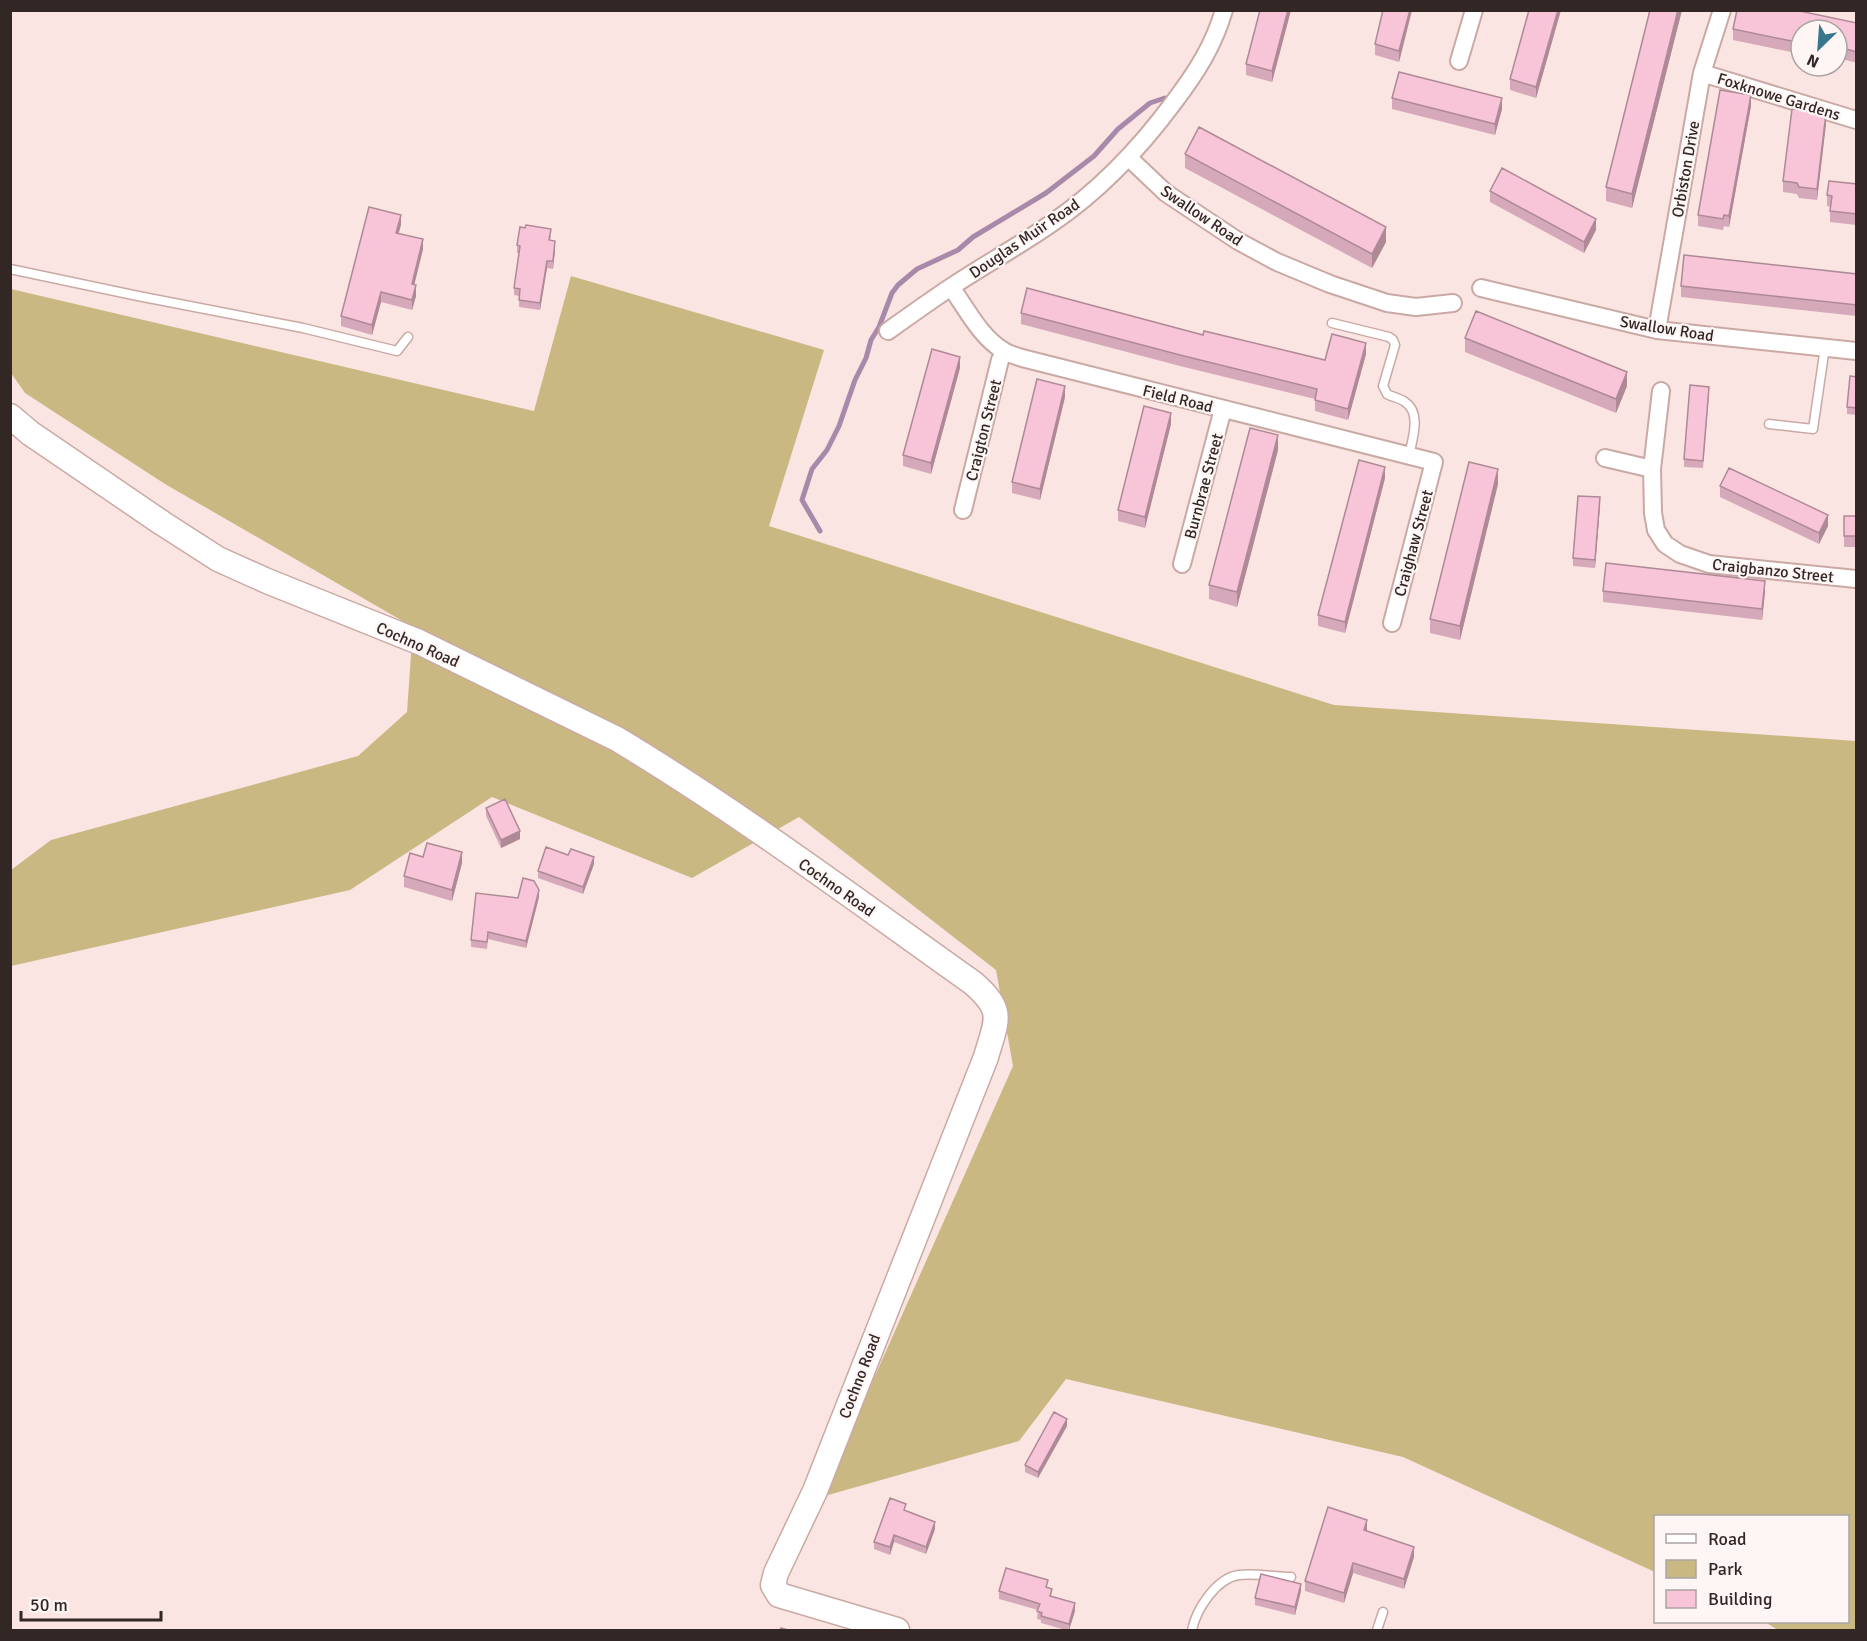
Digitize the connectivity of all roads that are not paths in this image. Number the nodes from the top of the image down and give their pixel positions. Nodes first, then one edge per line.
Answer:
1 (1224, 10) edge
2 (1474, 10) edge
3 (1722, 10) edge
4 (1459, 61) dead end
5 (1702, 73) junction
6 (1857, 120) edge
7 (1129, 158) junction
8 (10, 269) edge
9 (951, 286) junction
10 (1481, 288) dead end
11 (1453, 303) dead end
12 (1332, 323) dead end
13 (1657, 330) junction
14 (888, 331) dead end
15 (408, 337) dead end
16 (1824, 348) junction
17 (1857, 351) edge
18 (1005, 352) junction
19 (1661, 391) dead end
20 (1223, 409) junction
21 (10, 416) edge
22 (1769, 424) dead end
23 (1409, 456) junction
24 (1605, 458) dead end
25 (1434, 462) joint
26 (1652, 469) junction
27 (963, 510) dead end
28 (1182, 564) dead end
29 (1857, 579) edge
30 (1392, 623) dead end
31 (1291, 1578) dead end
32 (1383, 1612) dead end
33 (897, 1630) edge
34 (1192, 1630) edge
35 (1377, 1630) edge

1 - 7 street, Douglas Muir Road
2 - 4 street
3 - 5 street, Orbiston Drive
5 - 6 street, Foxknowe Gardens
5 - 13 street, Orbiston Drive
7 - 9 street, Douglas Muir Road
7 - 11 street, Swallow Road
8 - 15 lane
9 - 14 street, Douglas Muir Road
9 - 18 street, Field Road
10 - 13 street, Swallow Road
12 - 23 lane
13 - 16 street, Swallow Road
16 - 17 street, Swallow Road
16 - 22 lane
18 - 20 street, Field Road
18 - 27 street, Craigton Street
19 - 26 street, Craigbanzo Street
20 - 23 street, Field Road
20 - 28 street, Burnbrae Street
21 - 33 street, Cochno Road
23 - 25 street, Field Road
24 - 26 street
25 - 30 street, Craighaw Street
26 - 29 street, Craigbanzo Street
31 - 34 lane
32 - 35 lane

